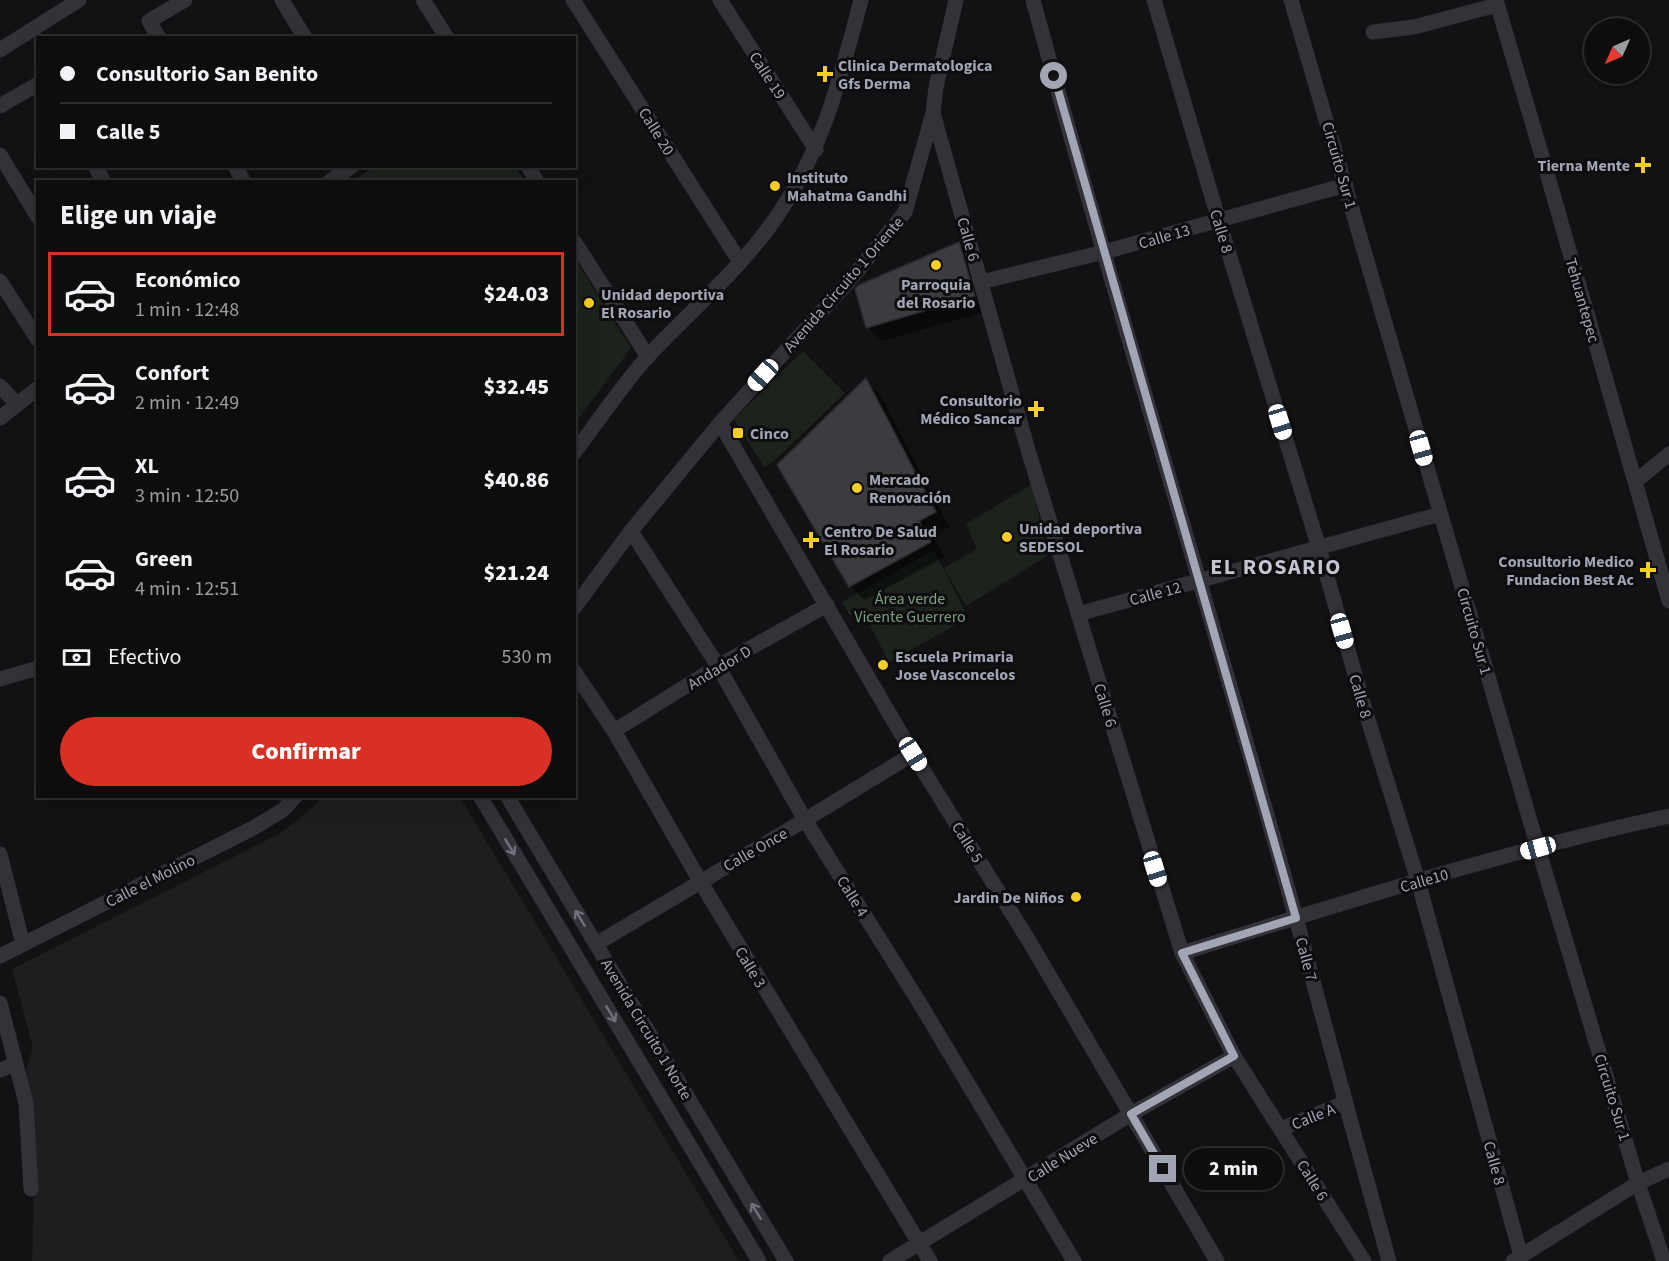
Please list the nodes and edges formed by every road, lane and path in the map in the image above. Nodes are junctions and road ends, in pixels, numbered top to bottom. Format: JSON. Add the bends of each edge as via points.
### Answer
{"nodes":[{"id":1,"x":79,"y":0,"type":"edge"},
{"id":2,"x":185,"y":0,"type":"edge"},
{"id":3,"x":282,"y":0,"type":"edge"},
{"id":4,"x":423,"y":0,"type":"edge"},
{"id":5,"x":573,"y":0,"type":"edge"},
{"id":6,"x":720,"y":0,"type":"edge"},
{"id":7,"x":861,"y":0,"type":"edge"},
{"id":8,"x":956,"y":0,"type":"edge"},
{"id":9,"x":1033,"y":0,"type":"edge"},
{"id":10,"x":1154,"y":0,"type":"edge"},
{"id":11,"x":1291,"y":0,"type":"edge"},
{"id":12,"x":1497,"y":3,"type":"edge"},
{"id":13,"x":1373,"y":32,"type":"dead end"},
{"id":14,"x":158,"y":36,"type":"edge"},
{"id":15,"x":304,"y":36,"type":"edge"},
{"id":16,"x":446,"y":36,"type":"edge"},
{"id":17,"x":0,"y":50,"type":"edge"},
{"id":18,"x":36,"y":85,"type":"edge"},
{"id":19,"x":0,"y":106,"type":"edge"},
{"id":20,"x":933,"y":113,"type":"junction"},
{"id":21,"x":816,"y":150,"type":"junction"},
{"id":22,"x":0,"y":155,"type":"edge"},
{"id":23,"x":349,"y":168,"type":"edge"},
{"id":24,"x":332,"y":180,"type":"edge"},
{"id":25,"x":1346,"y":185,"type":"junction"},
{"id":26,"x":36,"y":213,"type":"edge"},
{"id":27,"x":1219,"y":220,"type":"junction"},
{"id":28,"x":576,"y":244,"type":"edge"},
{"id":29,"x":1104,"y":252,"type":"junction"},
{"id":30,"x":740,"y":262,"type":"junction"},
{"id":31,"x":0,"y":281,"type":"edge"},
{"id":32,"x":981,"y":282,"type":"junction"},
{"id":33,"x":36,"y":337,"type":"edge"},
{"id":34,"x":648,"y":357,"type":"junction"},
{"id":35,"x":0,"y":386,"type":"edge"},
{"id":36,"x":36,"y":389,"type":"edge"},
{"id":37,"x":16,"y":403,"type":"junction"},
{"id":38,"x":0,"y":418,"type":"edge"},
{"id":39,"x":720,"y":423,"type":"junction"},
{"id":40,"x":576,"y":450,"type":"edge"},
{"id":41,"x":1669,"y":454,"type":"edge"},
{"id":42,"x":1636,"y":481,"type":"junction"},
{"id":43,"x":1440,"y":514,"type":"junction"},
{"id":44,"x":631,"y":531,"type":"junction"},
{"id":45,"x":1319,"y":548,"type":"junction"},
{"id":46,"x":1199,"y":581,"type":"junction"},
{"id":47,"x":1669,"y":601,"type":"edge"},
{"id":48,"x":576,"y":605,"type":"edge"},
{"id":49,"x":827,"y":605,"type":"junction"},
{"id":50,"x":1078,"y":614,"type":"junction"},
{"id":51,"x":718,"y":666,"type":"junction"},
{"id":52,"x":36,"y":669,"type":"edge"},
{"id":53,"x":576,"y":674,"type":"edge"},
{"id":54,"x":0,"y":679,"type":"edge"},
{"id":55,"x":614,"y":732,"type":"junction"},
{"id":56,"x":913,"y":754,"type":"junction"},
{"id":57,"x":294,"y":798,"type":"edge"},
{"id":58,"x":481,"y":798,"type":"edge"},
{"id":59,"x":508,"y":798,"type":"edge"},
{"id":60,"x":1669,"y":816,"type":"edge"},
{"id":61,"x":805,"y":820,"type":"junction"},
{"id":62,"x":1538,"y":848,"type":"junction"},
{"id":63,"x":0,"y":854,"type":"edge"},
{"id":64,"x":700,"y":881,"type":"junction"},
{"id":65,"x":1418,"y":881,"type":"junction"},
{"id":66,"x":1296,"y":918,"type":"junction"},
{"id":67,"x":23,"y":944,"type":"junction"},
{"id":68,"x":596,"y":944,"type":"junction"},
{"id":69,"x":1182,"y":953,"type":"junction"},
{"id":70,"x":0,"y":956,"type":"edge"},
{"id":71,"x":0,"y":1003,"type":"edge"},
{"id":72,"x":1234,"y":1056,"type":"junction"},
{"id":73,"x":5,"y":1068,"type":"edge"},
{"id":74,"x":1344,"y":1103,"type":"junction"},
{"id":75,"x":1131,"y":1114,"type":"junction"},
{"id":76,"x":1281,"y":1128,"type":"junction"},
{"id":77,"x":1669,"y":1169,"type":"edge"},
{"id":78,"x":1026,"y":1179,"type":"junction"},
{"id":79,"x":1638,"y":1183,"type":"junction"},
{"id":80,"x":31,"y":1189,"type":"dead end"},
{"id":81,"x":920,"y":1244,"type":"junction"},
{"id":82,"x":1517,"y":1258,"type":"edge"},
{"id":83,"x":759,"y":1261,"type":"edge"},
{"id":84,"x":786,"y":1261,"type":"edge"},
{"id":85,"x":890,"y":1261,"type":"edge"},
{"id":86,"x":930,"y":1261,"type":"edge"},
{"id":87,"x":1074,"y":1261,"type":"edge"},
{"id":88,"x":1217,"y":1261,"type":"edge"},
{"id":89,"x":1364,"y":1261,"type":"edge"},
{"id":90,"x":1389,"y":1261,"type":"edge"},
{"id":91,"x":1664,"y":1261,"type":"edge"}],
"edges":[{"from":1,"to":17,"type":"street"},
{"from":2,"to":14,"type":"street","via":[[149,21]]},
{"from":3,"to":15,"type":"street"},
{"from":4,"to":16,"type":"street"},
{"from":5,"to":30,"type":"street","name":"Calle 20"},
{"from":6,"to":21,"type":"street","name":"Calle 19"},
{"from":7,"to":21,"type":"street"},
{"from":8,"to":20,"type":"street","name":"Avenida Circuito 1 Oriente"},
{"from":9,"to":29,"type":"street","name":"Calle 7"},
{"from":10,"to":27,"type":"street","name":"Calle 8"},
{"from":11,"to":25,"type":"street","name":"Circuito Sur 1"},
{"from":12,"to":13,"type":"street","via":[[1414,27]]},
{"from":12,"to":42,"type":"street","name":"Tehuantepec"},
{"from":18,"to":19,"type":"street"},
{"from":20,"to":32,"type":"street","name":"Calle 6"},
{"from":20,"to":39,"type":"street","name":"Avenida Circuito 1 Oriente","via":[[904,212],[851,279]]},
{"from":21,"to":30,"type":"street","via":[[783,208]]},
{"from":22,"to":26,"type":"street"},
{"from":23,"to":24,"type":"street"},
{"from":25,"to":27,"type":"street","name":"Calle 13"},
{"from":25,"to":43,"type":"street","name":"Circuito Sur 1"},
{"from":27,"to":29,"type":"street","name":"Calle 13"},
{"from":27,"to":45,"type":"street","name":"Calle 8"},
{"from":28,"to":34,"type":"street"},
{"from":29,"to":32,"type":"street","name":"Calle 13"},
{"from":29,"to":46,"type":"street","name":"Calle 7"},
{"from":30,"to":34,"type":"street"},
{"from":31,"to":33,"type":"street"},
{"from":32,"to":50,"type":"street","name":"Calle 6"},
{"from":34,"to":40,"type":"street"},
{"from":35,"to":37,"type":"street"},
{"from":36,"to":37,"type":"street"},
{"from":37,"to":38,"type":"street"},
{"from":39,"to":44,"type":"street","name":"Avenida Circuito 1 Oriente"},
{"from":39,"to":49,"type":"street","name":"Calle 5"},
{"from":41,"to":42,"type":"street"},
{"from":42,"to":47,"type":"street","name":"Tehuantepec"},
{"from":43,"to":45,"type":"street","name":"Calle 12"},
{"from":43,"to":62,"type":"street","name":"Circuito Sur 1"},
{"from":44,"to":48,"type":"street","name":"Avenida Circuito 1 Oriente"},
{"from":44,"to":51,"type":"street","name":"Calle 4"},
{"from":45,"to":46,"type":"street","name":"Calle 12"},
{"from":45,"to":65,"type":"street","name":"Calle 8"},
{"from":46,"to":50,"type":"street","name":"Calle 12"},
{"from":46,"to":66,"type":"street","name":"Calle 7"},
{"from":49,"to":51,"type":"street","name":"Andador D"},
{"from":49,"to":56,"type":"street","name":"Calle 5"},
{"from":50,"to":69,"type":"street","name":"Calle 6"},
{"from":51,"to":55,"type":"street","name":"Andador D"},
{"from":51,"to":61,"type":"street","name":"Calle 4"},
{"from":52,"to":54,"type":"street"},
{"from":53,"to":55,"type":"street","name":"Calle 3"},
{"from":55,"to":64,"type":"street","name":"Calle 3"},
{"from":56,"to":61,"type":"street","name":"Calle Once"},
{"from":56,"to":75,"type":"street","name":"Calle 5"},
{"from":57,"to":67,"type":"street","name":"Calle el Molino","via":[[283,810],[253,828]]},
{"from":58,"to":83,"type":"street","name":"Avenida Circuito 1 Norte","one_way":true},
{"from":68,"to":59,"type":"street","name":"Avenida Circuito 1 Norte","one_way":true},
{"from":60,"to":62,"type":"street","name":"Calle10"},
{"from":61,"to":64,"type":"street","name":"Calle Once"},
{"from":61,"to":78,"type":"street","name":"Calle 4"},
{"from":62,"to":65,"type":"street","name":"Calle10"},
{"from":62,"to":79,"type":"street","name":"Circuito Sur 1"},
{"from":63,"to":67,"type":"street"},
{"from":64,"to":68,"type":"street","name":"Calle Once"},
{"from":64,"to":81,"type":"street","name":"Calle 3"},
{"from":65,"to":66,"type":"street","name":"Calle10"},
{"from":65,"to":82,"type":"street","name":"Calle 8"},
{"from":66,"to":69,"type":"street","name":"Calle10"},
{"from":66,"to":74,"type":"street","name":"Calle 7"},
{"from":67,"to":70,"type":"street","name":"Calle el Molino"},
{"from":84,"to":68,"type":"street","name":"Avenida Circuito 1 Norte","one_way":true},
{"from":69,"to":72,"type":"street","name":"Calle 6"},
{"from":71,"to":73,"type":"street"},
{"from":72,"to":75,"type":"street","name":"Calle Nueve"},
{"from":72,"to":76,"type":"street","name":"Calle 6"},
{"from":73,"to":80,"type":"street","via":[[26,1103]]},
{"from":74,"to":76,"type":"street","name":"Calle A"},
{"from":74,"to":90,"type":"street","name":"Calle 7"},
{"from":75,"to":78,"type":"street","name":"Calle Nueve"},
{"from":75,"to":88,"type":"street","name":"Calle 5"},
{"from":76,"to":89,"type":"street","name":"Calle 6"},
{"from":77,"to":79,"type":"street"},
{"from":78,"to":81,"type":"street","name":"Calle Nueve"},
{"from":78,"to":87,"type":"street","name":"Calle 4"},
{"from":79,"to":82,"type":"street"},
{"from":79,"to":91,"type":"street","name":"Circuito Sur 1"},
{"from":81,"to":85,"type":"street","name":"Calle Nueve"},
{"from":81,"to":86,"type":"street","name":"Calle 3"}]}
